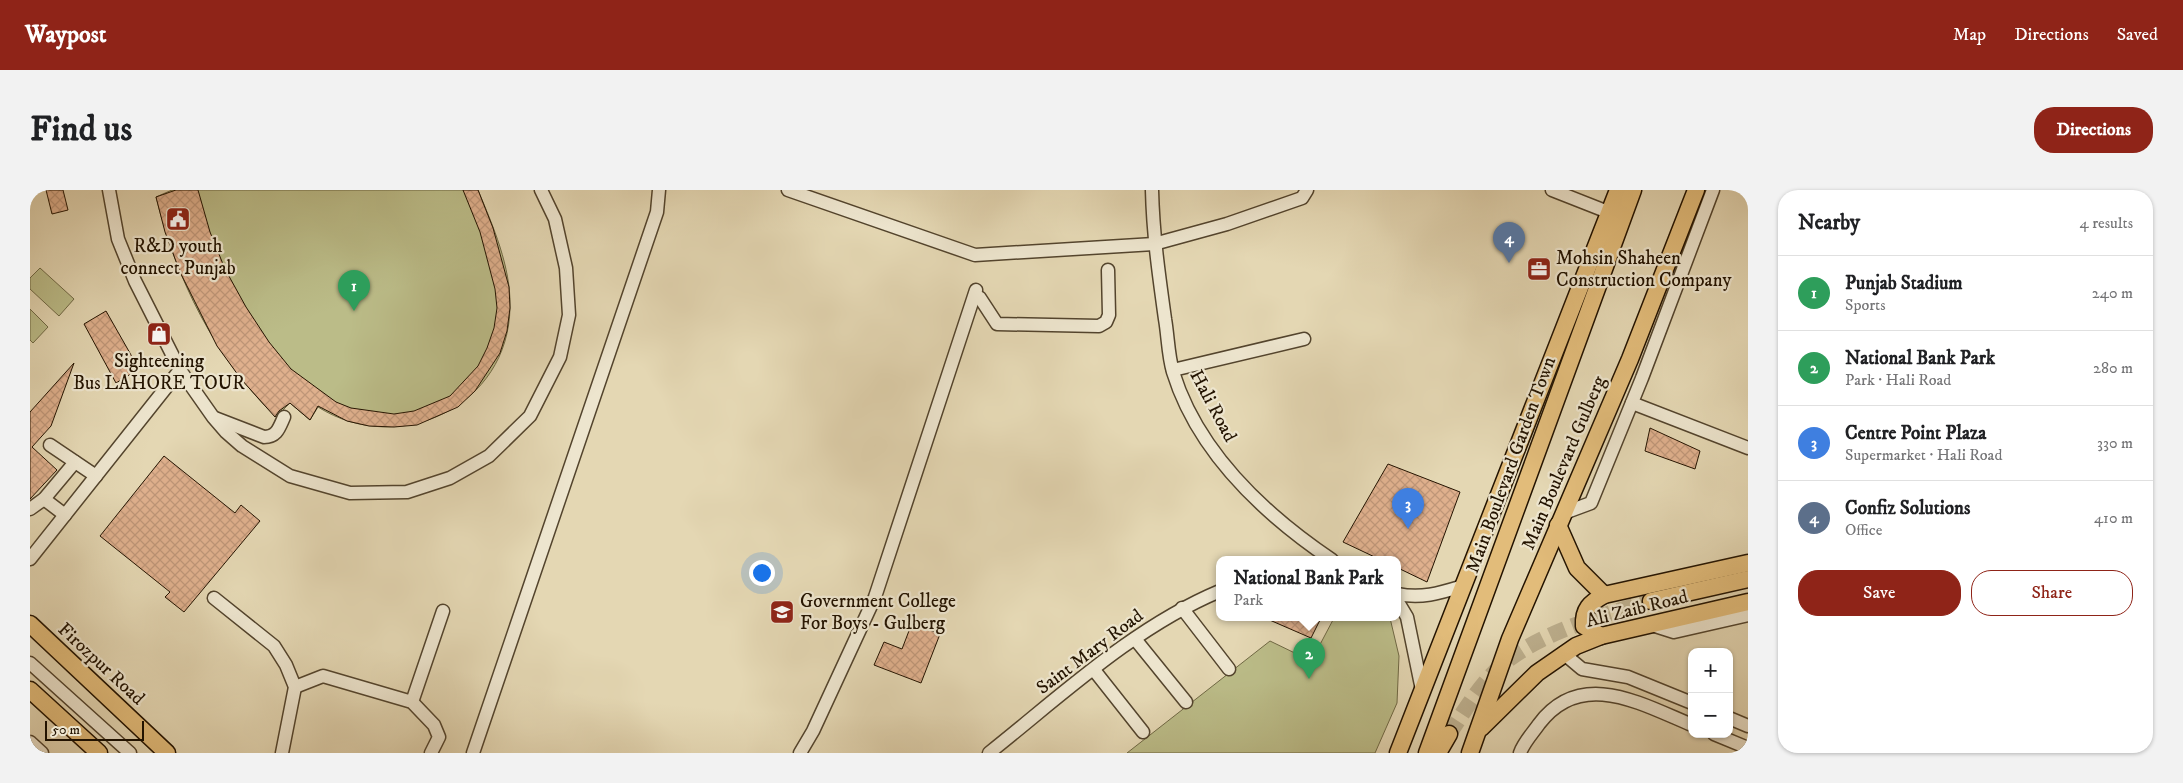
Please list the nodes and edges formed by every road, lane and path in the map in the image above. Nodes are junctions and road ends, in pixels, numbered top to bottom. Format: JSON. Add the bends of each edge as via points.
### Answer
{"nodes":[{"id":1,"x":109,"y":190,"type":"edge"},
{"id":2,"x":541,"y":190,"type":"edge"},
{"id":3,"x":659,"y":190,"type":"edge"},
{"id":4,"x":788,"y":190,"type":"edge"},
{"id":5,"x":1152,"y":190,"type":"edge"},
{"id":6,"x":1307,"y":190,"type":"edge"},
{"id":7,"x":1552,"y":190,"type":"edge"},
{"id":8,"x":1618,"y":190,"type":"edge"},
{"id":9,"x":1633,"y":190,"type":"edge"},
{"id":10,"x":1696,"y":190,"type":"edge"},
{"id":11,"x":1713,"y":190,"type":"edge"},
{"id":12,"x":1608,"y":212,"type":"junction"},
{"id":13,"x":1154,"y":244,"type":"junction"},
{"id":14,"x":1108,"y":270,"type":"dead end"},
{"id":15,"x":1304,"y":339,"type":"dead end"},
{"id":16,"x":180,"y":370,"type":"junction"},
{"id":17,"x":1173,"y":370,"type":"junction"},
{"id":18,"x":1632,"y":403,"type":"junction"},
{"id":19,"x":213,"y":417,"type":"junction"},
{"id":20,"x":284,"y":418,"type":"dead end"},
{"id":21,"x":50,"y":445,"type":"dead end"},
{"id":22,"x":1748,"y":448,"type":"edge"},
{"id":23,"x":74,"y":462,"type":"junction"},
{"id":24,"x":96,"y":476,"type":"junction"},
{"id":25,"x":44,"y":499,"type":"junction"},
{"id":26,"x":30,"y":509,"type":"edge"},
{"id":27,"x":65,"y":515,"type":"junction"},
{"id":28,"x":1561,"y":519,"type":"junction"},
{"id":29,"x":1325,"y":556,"type":"edge"},
{"id":30,"x":30,"y":559,"type":"edge"},
{"id":31,"x":1748,"y":563,"type":"edge"},
{"id":32,"x":1748,"y":579,"type":"edge"},
{"id":33,"x":1463,"y":586,"type":"junction"},
{"id":34,"x":1216,"y":593,"type":"edge"},
{"id":35,"x":1604,"y":594,"type":"junction"},
{"id":36,"x":1401,"y":595,"type":"edge"},
{"id":37,"x":214,"y":598,"type":"dead end"},
{"id":38,"x":1651,"y":601,"type":"tunnel mouth"},
{"id":39,"x":1748,"y":602,"type":"edge"},
{"id":40,"x":1401,"y":607,"type":"edge"},
{"id":41,"x":1182,"y":608,"type":"junction"},
{"id":42,"x":443,"y":611,"type":"dead end"},
{"id":43,"x":1748,"y":615,"type":"edge"},
{"id":44,"x":30,"y":624,"type":"edge"},
{"id":45,"x":1652,"y":625,"type":"junction"},
{"id":46,"x":1601,"y":636,"type":"junction"},
{"id":47,"x":1135,"y":639,"type":"junction"},
{"id":48,"x":1563,"y":653,"type":"junction"},
{"id":49,"x":30,"y":663,"type":"edge"},
{"id":50,"x":1229,"y":669,"type":"dead end"},
{"id":51,"x":1094,"y":670,"type":"junction"},
{"id":52,"x":295,"y":687,"type":"junction"},
{"id":53,"x":30,"y":690,"type":"edge"},
{"id":54,"x":1423,"y":693,"type":"junction"},
{"id":55,"x":1688,"y":701,"type":"edge"},
{"id":56,"x":412,"y":702,"type":"junction"},
{"id":57,"x":1186,"y":702,"type":"dead end"},
{"id":58,"x":1733,"y":720,"type":"edge"},
{"id":59,"x":1688,"y":723,"type":"edge"},
{"id":60,"x":1748,"y":726,"type":"edge"},
{"id":61,"x":1478,"y":731,"type":"junction"},
{"id":62,"x":1143,"y":732,"type":"dead end"},
{"id":63,"x":1449,"y":734,"type":"tunnel mouth"},
{"id":64,"x":1724,"y":738,"type":"edge"},
{"id":65,"x":30,"y":742,"type":"edge"},
{"id":66,"x":1748,"y":748,"type":"edge"},
{"id":67,"x":42,"y":753,"type":"edge"},
{"id":68,"x":99,"y":753,"type":"edge"},
{"id":69,"x":130,"y":753,"type":"edge"},
{"id":70,"x":167,"y":753,"type":"edge"},
{"id":71,"x":282,"y":753,"type":"edge"},
{"id":72,"x":431,"y":753,"type":"edge"},
{"id":73,"x":472,"y":753,"type":"edge"},
{"id":74,"x":800,"y":753,"type":"edge"},
{"id":75,"x":989,"y":753,"type":"edge"},
{"id":76,"x":1398,"y":753,"type":"edge"},
{"id":77,"x":1427,"y":753,"type":"edge"},
{"id":78,"x":1438,"y":753,"type":"edge"},
{"id":79,"x":1470,"y":753,"type":"edge"},
{"id":80,"x":1520,"y":753,"type":"edge"}],
"edges":[{"from":1,"to":16,"type":"street","via":[[118,239]]},
{"from":2,"to":19,"type":"street","via":[[555,219],[566,268],[569,315],[560,357],[530,416],[489,456],[450,478],[407,492],[350,493],[290,476],[242,446]]},
{"from":3,"to":73,"type":"street","via":[[657,212]]},
{"from":4,"to":13,"type":"street","via":[[975,255]]},
{"from":5,"to":13,"type":"street","name":"Hali Road"},
{"from":6,"to":13,"type":"street","via":[[1302,198],[1227,224]]},
{"from":7,"to":12,"type":"street"},
{"from":8,"to":12,"type":"main road"},
{"from":9,"to":77,"type":"main road","name":"Main Boulevard Garden Town"},
{"from":10,"to":28,"type":"main road","name":"Main Boulevard Gulberg","via":[[1630,359]]},
{"from":11,"to":18,"type":"street"},
{"from":12,"to":33,"type":"main road"},
{"from":13,"to":17,"type":"street","name":"Hali Road"},
{"from":14,"to":74,"type":"street","via":[[1109,315],[1099,326],[997,324],[976,292],[875,596]]},
{"from":15,"to":17,"type":"street"},
{"from":16,"to":19,"type":"street"},
{"from":16,"to":24,"type":"street"},
{"from":17,"to":29,"type":"street","name":"Hali Road","via":[[1202,434],[1235,479]]},
{"from":18,"to":22,"type":"street"},
{"from":18,"to":28,"type":"street","via":[[1591,503]]},
{"from":19,"to":20,"type":"street","via":[[264,437],[276,433]]},
{"from":21,"to":23,"type":"street"},
{"from":23,"to":24,"type":"street"},
{"from":23,"to":25,"type":"street"},
{"from":24,"to":27,"type":"street"},
{"from":25,"to":26,"type":"street"},
{"from":25,"to":27,"type":"street"},
{"from":27,"to":30,"type":"street"},
{"from":28,"to":35,"type":"main road","name":"Ali Zaib Road","via":[[1577,568]]},
{"from":28,"to":61,"type":"main road","name":"Main Boulevard Gulberg","via":[[1510,639]]},
{"from":31,"to":35,"type":"main road","name":"Ali Zaib Road"},
{"from":32,"to":38,"type":"main road"},
{"from":33,"to":36,"type":"street","via":[[1437,595]]},
{"from":33,"to":54,"type":"main road"},
{"from":34,"to":41,"type":"street","name":"Saint Mary Road"},
{"from":35,"to":46,"type":"main road","via":[[1587,607],[1583,616],[1584,626]]},
{"from":37,"to":52,"type":"street","via":[[274,646]]},
{"from":39,"to":45,"type":"main road","name":"Ali Zaib Road"},
{"from":40,"to":54,"type":"street","via":[[1407,617]]},
{"from":41,"to":47,"type":"street","name":"Saint Mary Road"},
{"from":41,"to":50,"type":"street"},
{"from":42,"to":56,"type":"street"},
{"from":43,"to":45,"type":"street","via":[[1674,632]]},
{"from":44,"to":70,"type":"main road","name":"Firozpur Road"},
{"from":45,"to":46,"type":"main road","name":"Ali Zaib Road"},
{"from":46,"to":48,"type":"main road","name":"Ali Zaib Road"},
{"from":47,"to":51,"type":"street","name":"Saint Mary Road"},
{"from":47,"to":57,"type":"street"},
{"from":48,"to":55,"type":"street","via":[[1582,670],[1628,677]]},
{"from":48,"to":61,"type":"main road","name":"Ali Zaib Road","via":[[1537,673]]},
{"from":49,"to":69,"type":"street"},
{"from":51,"to":62,"type":"street"},
{"from":51,"to":75,"type":"street","name":"Saint Mary Road"},
{"from":52,"to":56,"type":"street","via":[[323,676]]},
{"from":52,"to":71,"type":"street"},
{"from":53,"to":68,"type":"main road"},
{"from":54,"to":76,"type":"main road"},
{"from":56,"to":72,"type":"street","via":[[434,725],[439,737]]},
{"from":58,"to":60,"type":"street"},
{"from":59,"to":80,"type":"street","via":[[1624,698],[1576,695],[1562,701],[1545,716]]},
{"from":61,"to":79,"type":"main road","name":"Main Boulevard Gulberg"},
{"from":63,"to":78,"type":"main road"},
{"from":64,"to":66,"type":"street"},
{"from":65,"to":67,"type":"street"}]}
